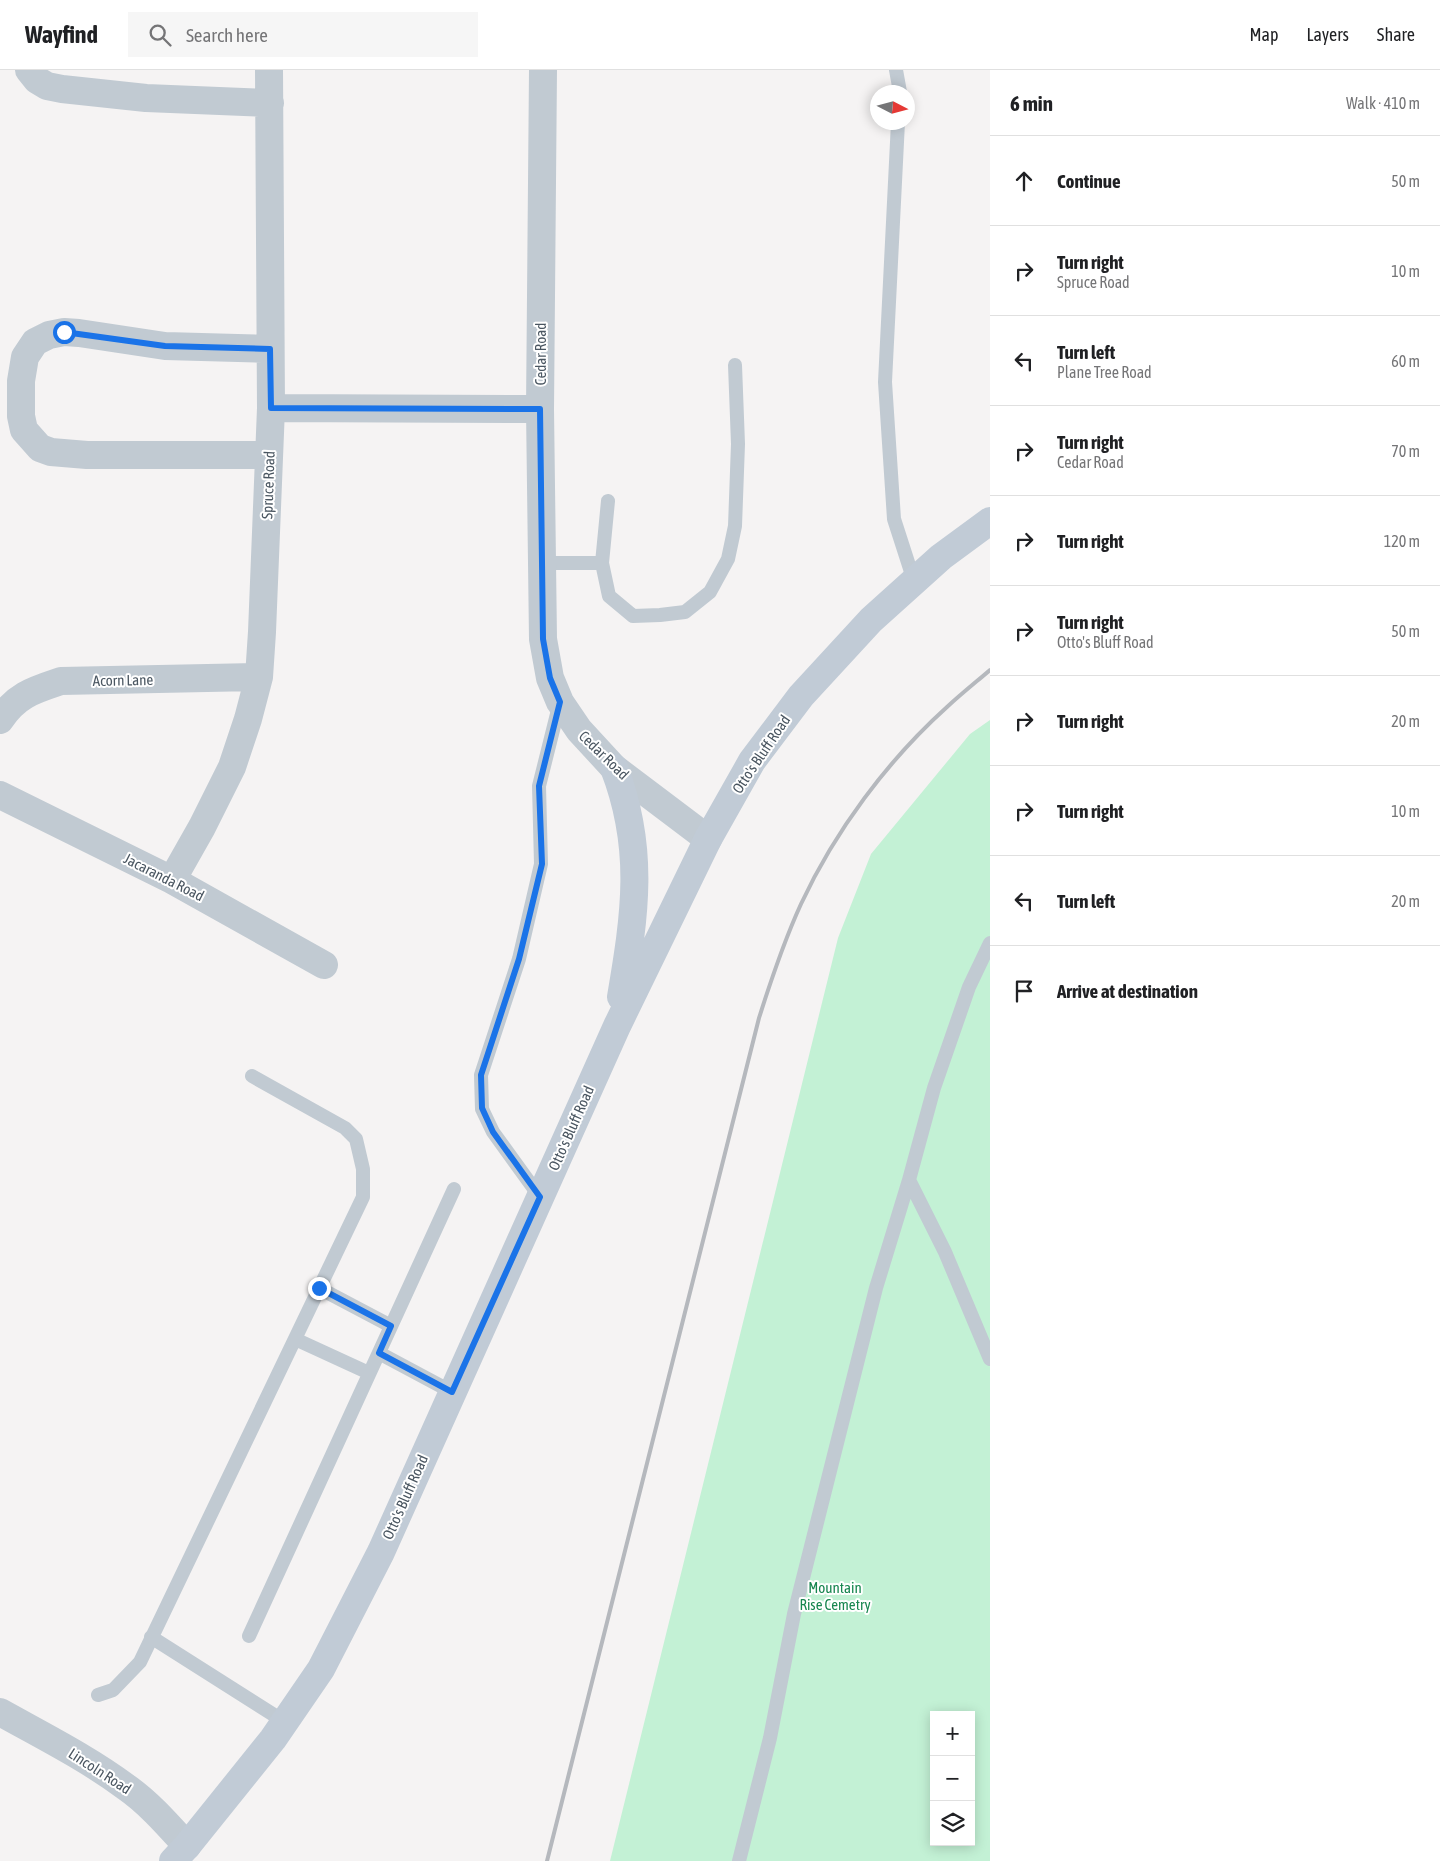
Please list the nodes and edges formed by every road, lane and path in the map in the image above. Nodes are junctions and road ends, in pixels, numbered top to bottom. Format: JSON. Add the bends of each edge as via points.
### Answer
{"nodes":[{"id":1,"x":29,"y":70,"type":"edge"},
{"id":2,"x":269,"y":70,"type":"edge"},
{"id":3,"x":543,"y":70,"type":"edge"},
{"id":4,"x":896,"y":70,"type":"edge"},
{"id":5,"x":899,"y":85,"type":"edge"},
{"id":6,"x":270,"y":103,"type":"junction"},
{"id":7,"x":898,"y":130,"type":"edge"},
{"id":8,"x":270,"y":349,"type":"junction"},
{"id":9,"x":735,"y":365,"type":"dead end"},
{"id":10,"x":271,"y":408,"type":"junction"},
{"id":11,"x":540,"y":409,"type":"junction"},
{"id":12,"x":268,"y":455,"type":"junction"},
{"id":13,"x":608,"y":501,"type":"dead end"},
{"id":14,"x":990,"y":521,"type":"edge"},
{"id":15,"x":542,"y":563,"type":"junction"},
{"id":16,"x":602,"y":563,"type":"junction"},
{"id":17,"x":914,"y":581,"type":"junction"},
{"id":18,"x":259,"y":677,"type":"junction"},
{"id":19,"x":560,"y":702,"type":"junction"},
{"id":20,"x":0,"y":720,"type":"edge"},
{"id":21,"x":614,"y":768,"type":"junction"},
{"id":22,"x":0,"y":795,"type":"edge"},
{"id":23,"x":708,"y":839,"type":"junction"},
{"id":24,"x":172,"y":880,"type":"junction"},
{"id":25,"x":990,"y":943,"type":"edge"},
{"id":26,"x":324,"y":965,"type":"dead end"},
{"id":27,"x":617,"y":1026,"type":"junction"},
{"id":28,"x":252,"y":1076,"type":"dead end"},
{"id":29,"x":909,"y":1180,"type":"junction"},
{"id":30,"x":454,"y":1189,"type":"dead end"},
{"id":31,"x":540,"y":1197,"type":"junction"},
{"id":32,"x":319,"y":1288,"type":"junction"},
{"id":33,"x":391,"y":1326,"type":"junction"},
{"id":34,"x":295,"y":1339,"type":"junction"},
{"id":35,"x":379,"y":1353,"type":"junction"},
{"id":36,"x":990,"y":1359,"type":"edge"},
{"id":37,"x":369,"y":1373,"type":"junction"},
{"id":38,"x":452,"y":1392,"type":"junction"},
{"id":39,"x":249,"y":1636,"type":"dead end"},
{"id":40,"x":152,"y":1637,"type":"junction"},
{"id":41,"x":98,"y":1695,"type":"dead end"},
{"id":42,"x":0,"y":1712,"type":"edge"},
{"id":43,"x":285,"y":1722,"type":"junction"},
{"id":44,"x":180,"y":1854,"type":"edge"},
{"id":45,"x":739,"y":1861,"type":"edge"}],
"edges":[{"from":1,"to":6,"type":"street","via":[[47,86],[62,89],[146,98]]},
{"from":2,"to":6,"type":"street","name":"Spruce Road"},
{"from":3,"to":11,"type":"street","name":"Cedar Road"},
{"from":4,"to":5,"type":"lane"},
{"from":6,"to":8,"type":"street","name":"Spruce Road"},
{"from":7,"to":17,"type":"lane","via":[[884,382],[894,519]]},
{"from":8,"to":10,"type":"street","name":"Spruce Road"},
{"from":8,"to":12,"type":"street","via":[[165,346],[64,332],[35,342],[25,357],[21,382],[24,430],[40,448],[51,452]]},
{"from":9,"to":16,"type":"lane","via":[[738,444],[735,526],[728,559],[710,592],[685,612],[633,616],[609,596]]},
{"from":10,"to":11,"type":"street"},
{"from":10,"to":12,"type":"street","name":"Spruce Road"},
{"from":11,"to":15,"type":"street","name":"Cedar Road"},
{"from":12,"to":18,"type":"street","name":"Spruce Road"},
{"from":13,"to":16,"type":"lane"},
{"from":14,"to":17,"type":"main road","name":"Otto's Bluff Road"},
{"from":15,"to":16,"type":"lane"},
{"from":15,"to":19,"type":"street","name":"Cedar Road","via":[[543,639],[550,678]]},
{"from":17,"to":23,"type":"main road","name":"Otto's Bluff Road","via":[[871,620],[801,696],[752,761]]},
{"from":18,"to":20,"type":"street","name":"Acorn Lane","via":[[61,681],[30,691],[7,709]]},
{"from":18,"to":24,"type":"street","name":"Spruce Road","via":[[232,767]]},
{"from":19,"to":21,"type":"street","name":"Cedar Road","via":[[578,730]]},
{"from":19,"to":31,"type":"lane","via":[[539,786],[542,864],[519,959],[481,1075],[482,1108],[493,1132]]},
{"from":21,"to":23,"type":"street","name":"Cedar Road"},
{"from":21,"to":27,"type":"main road","via":[[634,850],[635,897]]},
{"from":22,"to":24,"type":"street","name":"Jacaranda Road"},
{"from":23,"to":27,"type":"main road","name":"Otto's Bluff Road"},
{"from":24,"to":26,"type":"street","name":"Jacaranda Road"},
{"from":25,"to":29,"type":"lane","via":[[969,987],[934,1088]]},
{"from":27,"to":31,"type":"main road","name":"Otto's Bluff Road"},
{"from":28,"to":32,"type":"lane","via":[[345,1128],[356,1139],[363,1197]]},
{"from":29,"to":36,"type":"lane","via":[[945,1252]]},
{"from":29,"to":45,"type":"lane","via":[[876,1288],[831,1463],[794,1614],[770,1738]]},
{"from":30,"to":33,"type":"lane"},
{"from":31,"to":38,"type":"main road","name":"Otto's Bluff Road"},
{"from":32,"to":33,"type":"lane"},
{"from":32,"to":34,"type":"lane"},
{"from":33,"to":35,"type":"lane"},
{"from":34,"to":37,"type":"lane"},
{"from":34,"to":40,"type":"lane"},
{"from":35,"to":37,"type":"lane"},
{"from":35,"to":38,"type":"lane"},
{"from":37,"to":39,"type":"lane"},
{"from":38,"to":43,"type":"main road","name":"Otto's Bluff Road","via":[[376,1560],[320,1669]]},
{"from":40,"to":41,"type":"lane","via":[[140,1662],[113,1690]]},
{"from":40,"to":43,"type":"lane"},
{"from":42,"to":44,"type":"street","name":"Lincoln Road","via":[[128,1788],[157,1814]]},
{"from":43,"to":44,"type":"main road","name":"Otto's Bluff Road"}]}
